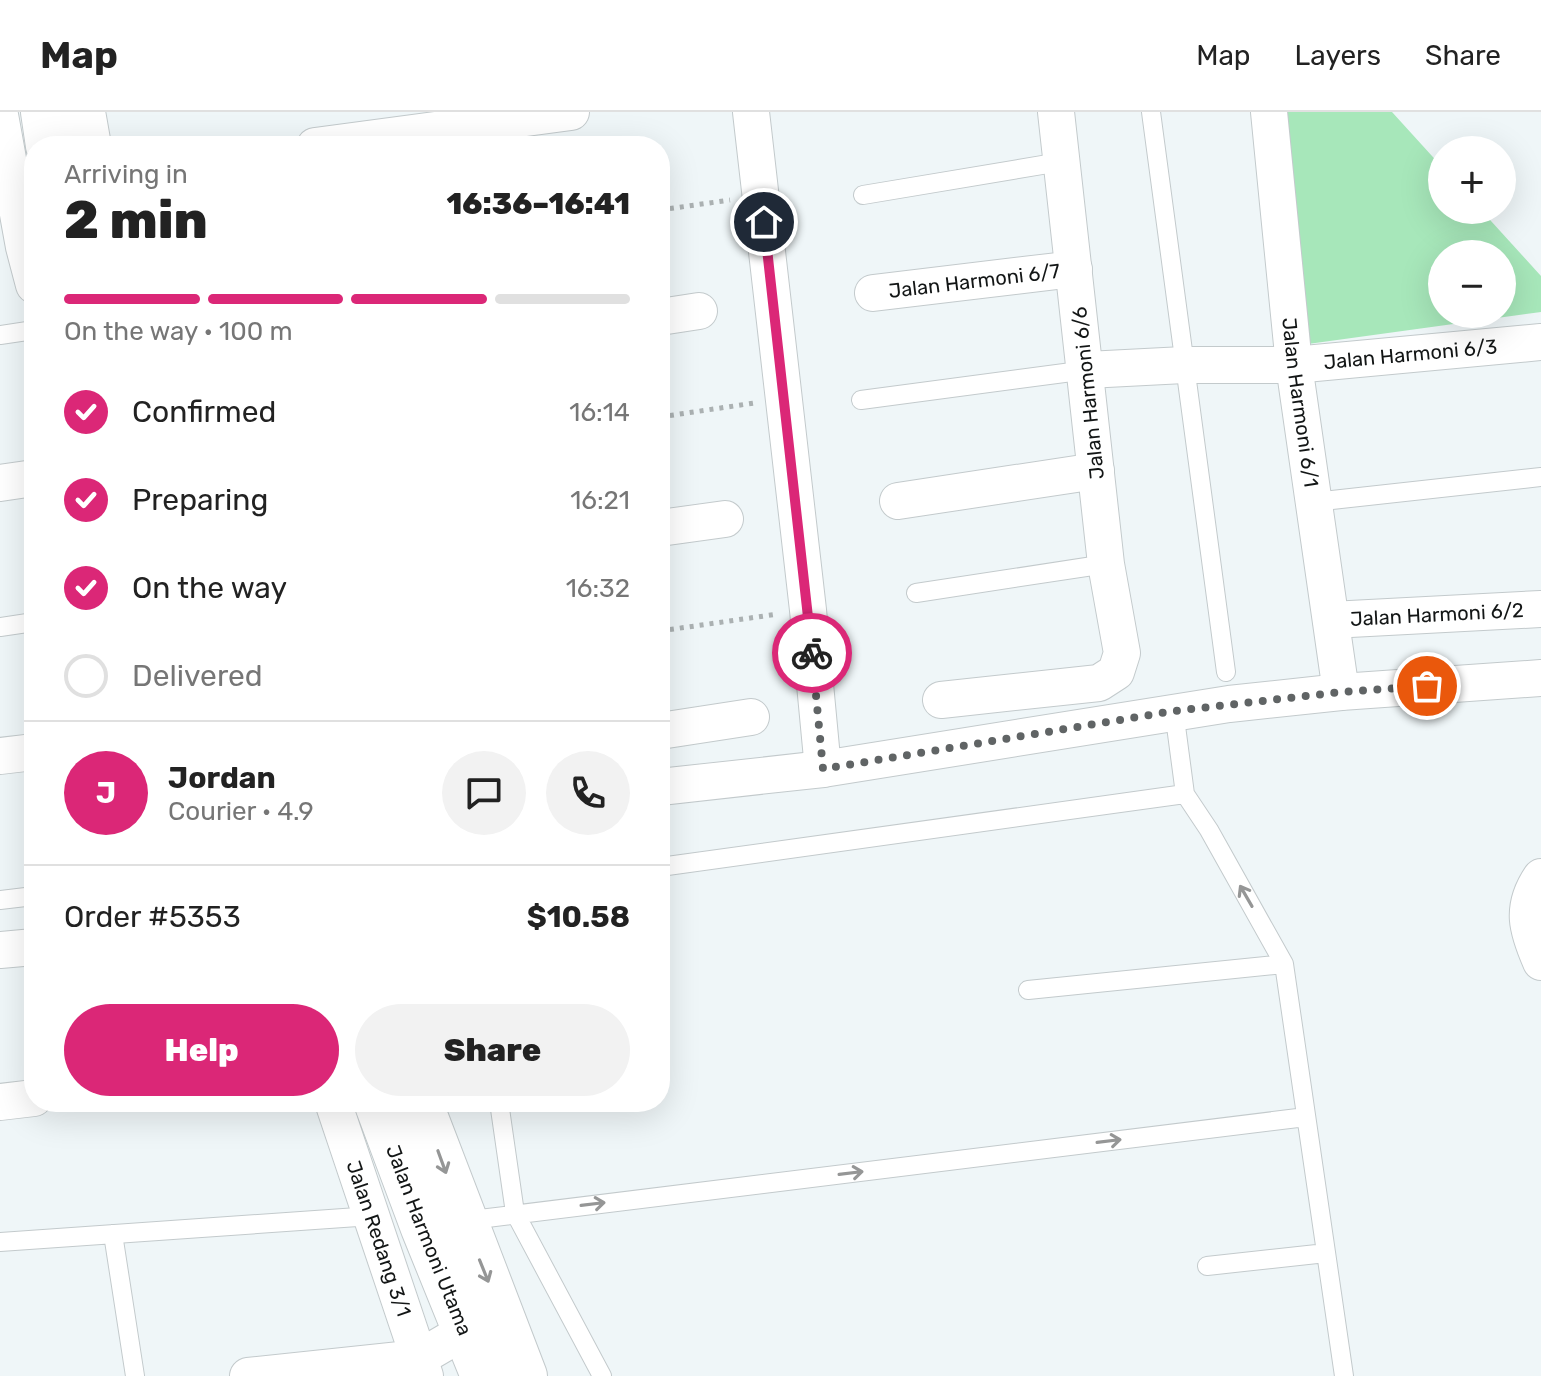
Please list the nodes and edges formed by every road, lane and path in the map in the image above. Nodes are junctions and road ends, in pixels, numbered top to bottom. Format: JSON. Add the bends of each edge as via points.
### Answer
{"nodes":[{"id":1,"x":43,"y":112,"type":"edge"},
{"id":2,"x":83,"y":112,"type":"edge"},
{"id":3,"x":571,"y":112,"type":"edge"},
{"id":4,"x":751,"y":112,"type":"edge"},
{"id":5,"x":1056,"y":112,"type":"edge"},
{"id":6,"x":1151,"y":112,"type":"edge"},
{"id":7,"x":1269,"y":112,"type":"edge"},
{"id":8,"x":0,"y":115,"type":"edge"},
{"id":9,"x":405,"y":131,"type":"edge"},
{"id":10,"x":47,"y":136,"type":"edge"},
{"id":11,"x":87,"y":136,"type":"edge"},
{"id":12,"x":375,"y":136,"type":"edge"},
{"id":13,"x":1060,"y":162,"type":"junction"},
{"id":14,"x":6,"y":186,"type":"edge"},
{"id":15,"x":863,"y":195,"type":"dead end"},
{"id":16,"x":732,"y":200,"type":"dead end"},
{"id":17,"x":670,"y":209,"type":"edge"},
{"id":18,"x":24,"y":250,"type":"edge"},
{"id":19,"x":1074,"y":269,"type":"junction"},
{"id":20,"x":873,"y":293,"type":"dead end"},
{"id":21,"x":699,"y":311,"type":"dead end"},
{"id":22,"x":670,"y":315,"type":"edge"},
{"id":23,"x":24,"y":331,"type":"edge"},
{"id":24,"x":0,"y":335,"type":"edge"},
{"id":25,"x":1541,"y":342,"type":"edge"},
{"id":26,"x":1184,"y":365,"type":"junction"},
{"id":27,"x":1294,"y":365,"type":"junction"},
{"id":28,"x":1087,"y":370,"type":"junction"},
{"id":29,"x":782,"y":398,"type":"junction"},
{"id":30,"x":861,"y":400,"type":"dead end"},
{"id":31,"x":670,"y":415,"type":"edge"},
{"id":32,"x":1096,"y":471,"type":"junction"},
{"id":33,"x":1541,"y":477,"type":"edge"},
{"id":34,"x":24,"y":479,"type":"edge"},
{"id":35,"x":0,"y":483,"type":"edge"},
{"id":36,"x":898,"y":501,"type":"dead end"},
{"id":37,"x":1314,"y":502,"type":"junction"},
{"id":38,"x":725,"y":519,"type":"dead end"},
{"id":39,"x":670,"y":527,"type":"edge"},
{"id":40,"x":1106,"y":564,"type":"junction"},
{"id":41,"x":916,"y":593,"type":"dead end"},
{"id":42,"x":1541,"y":609,"type":"edge"},
{"id":43,"x":808,"y":610,"type":"junction"},
{"id":44,"x":1331,"y":620,"type":"junction"},
{"id":45,"x":24,"y":623,"type":"edge"},
{"id":46,"x":0,"y":627,"type":"edge"},
{"id":47,"x":670,"y":630,"type":"edge"},
{"id":48,"x":1226,"y":672,"type":"dead end"},
{"id":49,"x":1541,"y":678,"type":"edge"},
{"id":50,"x":1341,"y":692,"type":"junction"},
{"id":51,"x":941,"y":700,"type":"dead end"},
{"id":52,"x":1174,"y":711,"type":"junction"},
{"id":53,"x":751,"y":717,"type":"dead end"},
{"id":54,"x":670,"y":729,"type":"edge"},
{"id":55,"x":24,"y":753,"type":"edge"},
{"id":56,"x":0,"y":756,"type":"edge"},
{"id":57,"x":823,"y":769,"type":"junction"},
{"id":58,"x":670,"y":786,"type":"edge"},
{"id":59,"x":1185,"y":794,"type":"junction"},
{"id":60,"x":670,"y":866,"type":"edge"},
{"id":61,"x":1541,"y":877,"type":"edge"},
{"id":62,"x":24,"y":897,"type":"edge"},
{"id":63,"x":0,"y":900,"type":"edge"},
{"id":64,"x":24,"y":948,"type":"edge"},
{"id":65,"x":0,"y":950,"type":"edge"},
{"id":66,"x":1541,"y":962,"type":"edge"},
{"id":67,"x":1284,"y":964,"type":"junction"},
{"id":68,"x":1028,"y":990,"type":"dead end"},
{"id":69,"x":24,"y":1099,"type":"edge"},
{"id":70,"x":0,"y":1102,"type":"edge"},
{"id":71,"x":336,"y":1112,"type":"edge"},
{"id":72,"x":382,"y":1112,"type":"edge"},
{"id":73,"x":422,"y":1112,"type":"edge"},
{"id":74,"x":500,"y":1112,"type":"edge"},
{"id":75,"x":1306,"y":1117,"type":"junction"},
{"id":76,"x":515,"y":1213,"type":"junction"},
{"id":77,"x":372,"y":1216,"type":"junction"},
{"id":78,"x":444,"y":1225,"type":"junction"},
{"id":79,"x":113,"y":1234,"type":"junction"},
{"id":80,"x":0,"y":1242,"type":"edge"},
{"id":81,"x":1326,"y":1253,"type":"junction"},
{"id":82,"x":1207,"y":1266,"type":"dead end"},
{"id":83,"x":471,"y":1355,"type":"edge"},
{"id":84,"x":135,"y":1376,"type":"edge"},
{"id":85,"x":248,"y":1376,"type":"edge"},
{"id":86,"x":602,"y":1376,"type":"edge"},
{"id":87,"x":1344,"y":1376,"type":"edge"}],
"edges":[{"from":1,"to":10,"type":"main road"},
{"from":2,"to":11,"type":"main road"},
{"from":3,"to":9,"type":"street"},
{"from":4,"to":29,"type":"street"},
{"from":5,"to":13,"type":"street","name":"Jalan Harmoni 6/6"},
{"from":6,"to":26,"type":"lane"},
{"from":7,"to":27,"type":"street","name":"Jalan Harmoni 6/1"},
{"from":8,"to":14,"type":"street"},
{"from":9,"to":12,"type":"street"},
{"from":13,"to":15,"type":"lane"},
{"from":13,"to":19,"type":"street","name":"Jalan Harmoni 6/6"},
{"from":14,"to":18,"type":"street"},
{"from":16,"to":17,"type":"path"},
{"from":19,"to":20,"type":"street","name":"Jalan Harmoni 6/7"},
{"from":19,"to":28,"type":"street","name":"Jalan Harmoni 6/6"},
{"from":21,"to":22,"type":"street"},
{"from":23,"to":24,"type":"lane"},
{"from":25,"to":27,"type":"street","name":"Jalan Harmoni 6/3"},
{"from":26,"to":27,"type":"street","name":"Jalan Harmoni 6/3"},
{"from":26,"to":28,"type":"street","name":"Jalan Harmoni 6/3"},
{"from":26,"to":48,"type":"lane"},
{"from":27,"to":37,"type":"street","name":"Jalan Harmoni 6/1"},
{"from":28,"to":30,"type":"lane"},
{"from":28,"to":32,"type":"street","name":"Jalan Harmoni 6/6"},
{"from":29,"to":31,"type":"path"},
{"from":29,"to":43,"type":"street"},
{"from":32,"to":36,"type":"street"},
{"from":32,"to":40,"type":"street","name":"Jalan Harmoni 6/6"},
{"from":33,"to":37,"type":"lane"},
{"from":34,"to":35,"type":"street"},
{"from":37,"to":44,"type":"street","name":"Jalan Harmoni 6/1"},
{"from":38,"to":39,"type":"street"},
{"from":40,"to":41,"type":"lane"},
{"from":40,"to":51,"type":"street","name":"Jalan Harmoni 6/6","via":[[1122,653],[1116,672],[1099,683]]},
{"from":42,"to":44,"type":"street","name":"Jalan Harmoni 6/2"},
{"from":43,"to":47,"type":"path"},
{"from":43,"to":57,"type":"street"},
{"from":44,"to":50,"type":"street","name":"Jalan Harmoni 6/1"},
{"from":45,"to":46,"type":"lane"},
{"from":49,"to":50,"type":"street"},
{"from":50,"to":52,"type":"street"},
{"from":52,"to":57,"type":"street"},
{"from":52,"to":59,"type":"lane"},
{"from":53,"to":54,"type":"street"},
{"from":55,"to":56,"type":"street"},
{"from":57,"to":58,"type":"street"},
{"from":59,"to":60,"type":"lane"},
{"from":67,"to":59,"type":"lane","one_way":true},
{"from":61,"to":66,"type":"street","via":[[1528,899],[1526,921]]},
{"from":62,"to":63,"type":"lane"},
{"from":64,"to":65,"type":"street"},
{"from":67,"to":68,"type":"lane"},
{"from":67,"to":75,"type":"lane"},
{"from":69,"to":70,"type":"street"},
{"from":71,"to":77,"type":"street","name":"Jalan Redang 3/1"},
{"from":72,"to":78,"type":"main road","name":"Jalan Harmoni Utama"},
{"from":73,"to":78,"type":"main road","name":"Jalan Harmoni Utama","one_way":true},
{"from":74,"to":76,"type":"lane"},
{"from":76,"to":75,"type":"lane","one_way":true},
{"from":75,"to":81,"type":"lane"},
{"from":76,"to":78,"type":"lane"},
{"from":76,"to":86,"type":"lane"},
{"from":77,"to":79,"type":"lane"},
{"from":77,"to":83,"type":"street","name":"Jalan Redang 3/1"},
{"from":78,"to":83,"type":"main road","name":"Jalan Harmoni Utama"},
{"from":79,"to":80,"type":"lane"},
{"from":79,"to":84,"type":"lane"},
{"from":81,"to":82,"type":"lane"},
{"from":81,"to":87,"type":"lane"},
{"from":83,"to":85,"type":"street"}]}
